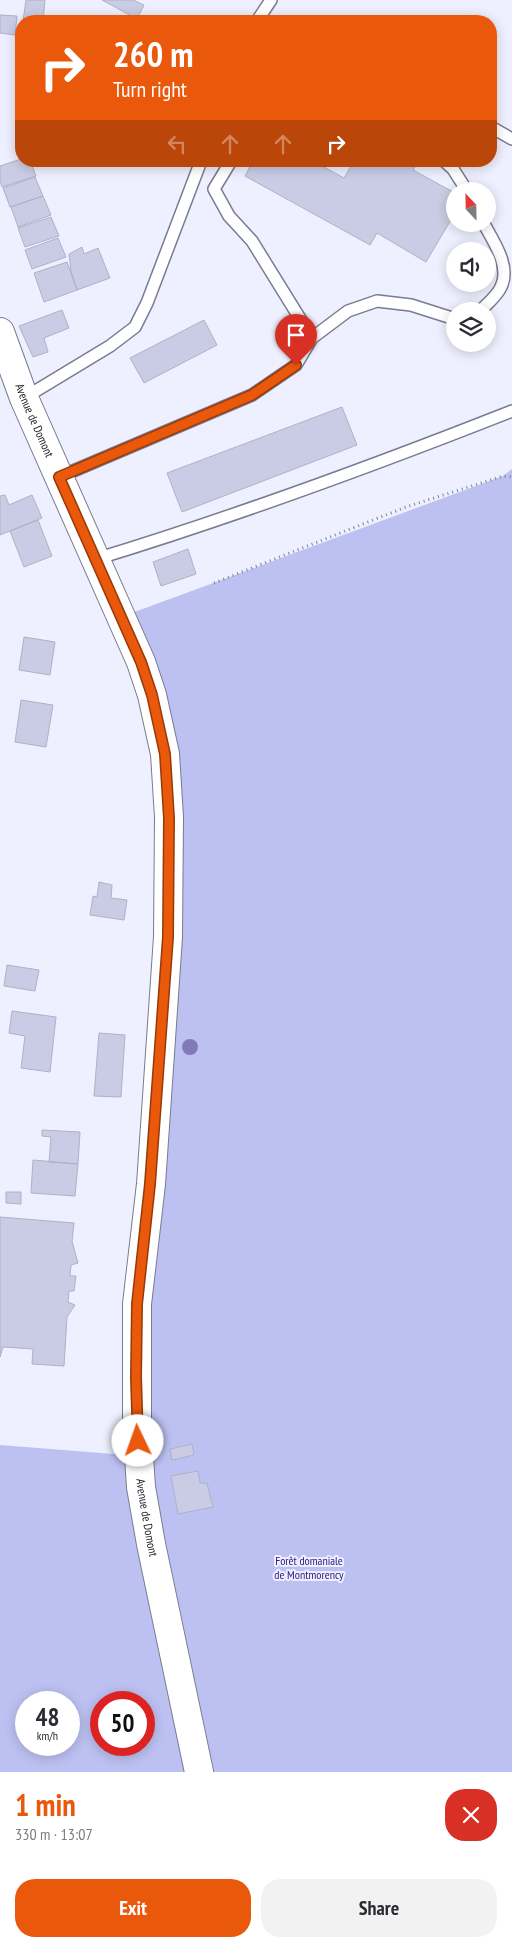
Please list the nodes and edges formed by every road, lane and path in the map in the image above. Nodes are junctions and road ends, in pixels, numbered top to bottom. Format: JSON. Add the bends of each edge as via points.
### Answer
{"nodes":[{"id":1,"x":271,"y":0,"type":"edge"},
{"id":2,"x":261,"y":15,"type":"edge"},
{"id":3,"x":497,"y":130,"type":"edge"},
{"id":4,"x":512,"y":139,"type":"edge"},
{"id":5,"x":199,"y":167,"type":"edge"},
{"id":6,"x":227,"y":167,"type":"edge"},
{"id":7,"x":451,"y":167,"type":"edge"},
{"id":8,"x":461,"y":182,"type":"edge"},
{"id":9,"x":488,"y":232,"type":"edge"},
{"id":10,"x":488,"y":302,"type":"edge"},
{"id":11,"x":446,"y":317,"type":"edge"},
{"id":12,"x":0,"y":332,"type":"edge"},
{"id":13,"x":312,"y":338,"type":"junction"},
{"id":14,"x":24,"y":398,"type":"junction"},
{"id":15,"x":512,"y":411,"type":"edge"},
{"id":16,"x":59,"y":477,"type":"junction"},
{"id":17,"x":512,"y":477,"type":"edge"},
{"id":18,"x":96,"y":559,"type":"junction"},
{"id":19,"x":214,"y":583,"type":"dead end"},
{"id":20,"x":199,"y":1772,"type":"edge"}],
"edges":[{"from":1,"to":2,"type":"lane"},
{"from":3,"to":4,"type":"lane"},
{"from":5,"to":14,"type":"lane","via":[[147,304],[135,327],[110,346]]},
{"from":6,"to":13,"type":"lane","via":[[214,189],[229,216],[252,241]]},
{"from":7,"to":8,"type":"lane"},
{"from":9,"to":10,"type":"lane","via":[[506,274],[500,289]]},
{"from":11,"to":13,"type":"lane","via":[[411,305],[378,301],[348,311]]},
{"from":12,"to":14,"type":"main road","name":"Avenue de Domont"},
{"from":13,"to":16,"type":"lane","via":[[296,365],[252,395]]},
{"from":14,"to":16,"type":"main road","name":"Avenue de Domont"},
{"from":15,"to":18,"type":"lane","via":[[192,530]]},
{"from":16,"to":18,"type":"main road","name":"Avenue de Domont"},
{"from":17,"to":19,"type":"path","via":[[503,476],[406,507]]},
{"from":18,"to":20,"type":"main road","name":"Avenue de Domont","via":[[141,662],[165,754],[169,818],[168,937],[150,1184],[137,1304],[137,1426],[141,1488],[151,1544]]}]}
